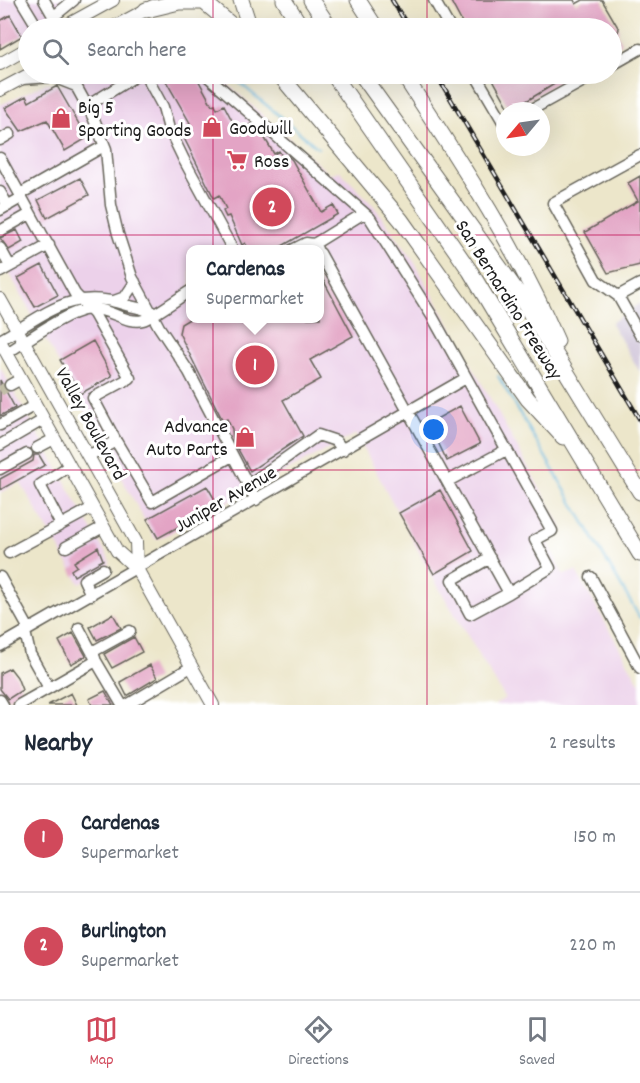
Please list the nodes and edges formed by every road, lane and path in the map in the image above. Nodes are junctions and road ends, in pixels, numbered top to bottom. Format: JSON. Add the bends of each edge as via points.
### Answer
{"nodes":[{"id":1,"x":21,"y":0,"type":"edge"},
{"id":2,"x":44,"y":0,"type":"edge"},
{"id":3,"x":74,"y":0,"type":"edge"},
{"id":4,"x":113,"y":0,"type":"edge"},
{"id":5,"x":164,"y":0,"type":"edge"},
{"id":6,"x":241,"y":0,"type":"edge"},
{"id":7,"x":284,"y":0,"type":"edge"},
{"id":8,"x":311,"y":0,"type":"edge"},
{"id":9,"x":358,"y":0,"type":"edge"},
{"id":10,"x":434,"y":0,"type":"edge"},
{"id":11,"x":146,"y":10,"type":"junction"},
{"id":12,"x":53,"y":16,"type":"joint"},
{"id":13,"x":32,"y":18,"type":"edge"},
{"id":14,"x":80,"y":18,"type":"edge"},
{"id":15,"x":131,"y":18,"type":"edge"},
{"id":16,"x":223,"y":18,"type":"edge"},
{"id":17,"x":247,"y":18,"type":"edge"},
{"id":18,"x":296,"y":18,"type":"edge"},
{"id":19,"x":323,"y":18,"type":"edge"},
{"id":20,"x":370,"y":18,"type":"edge"},
{"id":21,"x":444,"y":18,"type":"edge"},
{"id":22,"x":640,"y":49,"type":"edge"},
{"id":23,"x":18,"y":54,"type":"edge"},
{"id":24,"x":622,"y":59,"type":"edge"},
{"id":25,"x":0,"y":64,"type":"edge"},
{"id":26,"x":18,"y":80,"type":"edge"},
{"id":27,"x":71,"y":84,"type":"edge"},
{"id":28,"x":123,"y":84,"type":"edge"},
{"id":29,"x":150,"y":84,"type":"edge"},
{"id":30,"x":217,"y":84,"type":"edge"},
{"id":31,"x":287,"y":84,"type":"edge"},
{"id":32,"x":340,"y":84,"type":"edge"},
{"id":33,"x":369,"y":84,"type":"edge"},
{"id":34,"x":410,"y":84,"type":"edge"},
{"id":35,"x":481,"y":84,"type":"edge"},
{"id":36,"x":578,"y":84,"type":"edge"},
{"id":37,"x":76,"y":86,"type":"joint"},
{"id":38,"x":0,"y":90,"type":"edge"},
{"id":39,"x":546,"y":102,"type":"edge"},
{"id":40,"x":87,"y":106,"type":"junction"},
{"id":41,"x":496,"y":110,"type":"edge"},
{"id":42,"x":10,"y":134,"type":"dead end"},
{"id":43,"x":0,"y":140,"type":"edge"},
{"id":44,"x":104,"y":146,"type":"junction"},
{"id":45,"x":640,"y":155,"type":"edge"},
{"id":46,"x":0,"y":158,"type":"edge"},
{"id":47,"x":0,"y":192,"type":"edge"},
{"id":48,"x":21,"y":196,"type":"junction"},
{"id":49,"x":4,"y":208,"type":"edge"},
{"id":50,"x":364,"y":213,"type":"junction"},
{"id":51,"x":30,"y":214,"type":"junction"},
{"id":52,"x":0,"y":231,"type":"edge"},
{"id":53,"x":49,"y":245,"type":"junction"},
{"id":54,"x":231,"y":245,"type":"edge"},
{"id":55,"x":322,"y":245,"type":"edge"},
{"id":56,"x":0,"y":248,"type":"edge"},
{"id":57,"x":324,"y":261,"type":"edge"},
{"id":58,"x":5,"y":269,"type":"edge"},
{"id":59,"x":135,"y":282,"type":"junction"},
{"id":60,"x":640,"y":284,"type":"edge"},
{"id":61,"x":186,"y":293,"type":"edge"},
{"id":62,"x":618,"y":296,"type":"junction"},
{"id":63,"x":80,"y":298,"type":"junction"},
{"id":64,"x":0,"y":299,"type":"edge"},
{"id":65,"x":114,"y":301,"type":"junction"},
{"id":66,"x":89,"y":308,"type":"junction"},
{"id":67,"x":153,"y":313,"type":"junction"},
{"id":68,"x":17,"y":330,"type":"junction"},
{"id":69,"x":640,"y":335,"type":"edge"},
{"id":70,"x":0,"y":340,"type":"edge"},
{"id":71,"x":24,"y":342,"type":"junction"},
{"id":72,"x":7,"y":353,"type":"junction"},
{"id":73,"x":466,"y":378,"type":"junction"},
{"id":74,"x":575,"y":382,"type":"junction"},
{"id":75,"x":35,"y":405,"type":"junction"},
{"id":76,"x":410,"y":411,"type":"junction"},
{"id":77,"x":43,"y":420,"type":"junction"},
{"id":78,"x":0,"y":425,"type":"edge"},
{"id":79,"x":54,"y":439,"type":"junction"},
{"id":80,"x":116,"y":441,"type":"junction"},
{"id":81,"x":0,"y":445,"type":"edge"},
{"id":82,"x":37,"y":448,"type":"dead end"},
{"id":83,"x":343,"y":450,"type":"junction"},
{"id":84,"x":506,"y":450,"type":"junction"},
{"id":85,"x":27,"y":454,"type":"dead end"},
{"id":86,"x":88,"y":456,"type":"junction"},
{"id":87,"x":232,"y":456,"type":"junction"},
{"id":88,"x":586,"y":463,"type":"junction"},
{"id":89,"x":69,"y":466,"type":"junction"},
{"id":90,"x":0,"y":469,"type":"edge"},
{"id":91,"x":448,"y":481,"type":"junction"},
{"id":92,"x":248,"y":486,"type":"junction"},
{"id":93,"x":640,"y":492,"type":"edge"},
{"id":94,"x":256,"y":500,"type":"junction"},
{"id":95,"x":92,"y":508,"type":"junction"},
{"id":96,"x":61,"y":525,"type":"junction"},
{"id":97,"x":103,"y":527,"type":"junction"},
{"id":98,"x":66,"y":547,"type":"dead end"},
{"id":99,"x":9,"y":553,"type":"dead end"},
{"id":100,"x":640,"y":554,"type":"edge"},
{"id":101,"x":490,"y":558,"type":"junction"},
{"id":102,"x":103,"y":569,"type":"dead end"},
{"id":103,"x":137,"y":569,"type":"junction"},
{"id":104,"x":0,"y":577,"type":"edge"},
{"id":105,"x":591,"y":577,"type":"dead end"},
{"id":106,"x":509,"y":592,"type":"junction"},
{"id":107,"x":91,"y":595,"type":"junction"},
{"id":108,"x":79,"y":628,"type":"dead end"},
{"id":109,"x":27,"y":631,"type":"junction"},
{"id":110,"x":130,"y":631,"type":"dead end"},
{"id":111,"x":0,"y":646,"type":"edge"},
{"id":112,"x":94,"y":656,"type":"junction"},
{"id":113,"x":192,"y":667,"type":"junction"},
{"id":114,"x":640,"y":669,"type":"edge"},
{"id":115,"x":49,"y":688,"type":"junction"},
{"id":116,"x":19,"y":705,"type":"edge"},
{"id":117,"x":122,"y":705,"type":"edge"},
{"id":118,"x":127,"y":705,"type":"edge"},
{"id":119,"x":213,"y":705,"type":"edge"}],
"edges":[{"from":1,"to":13,"type":"street"},
{"from":2,"to":12,"type":"street"},
{"from":3,"to":12,"type":"street"},
{"from":4,"to":14,"type":"main road"},
{"from":5,"to":11,"type":"main road"},
{"from":6,"to":17,"type":"highway"},
{"from":7,"to":18,"type":"highway"},
{"from":8,"to":19,"type":"highway"},
{"from":9,"to":20,"type":"highway"},
{"from":10,"to":21,"type":"street"},
{"from":11,"to":15,"type":"main road"},
{"from":11,"to":16,"type":"highway","via":[[179,2],[204,2]]},
{"from":22,"to":24,"type":"street"},
{"from":23,"to":25,"type":"main road"},
{"from":26,"to":38,"type":"main road"},
{"from":27,"to":37,"type":"street"},
{"from":28,"to":40,"type":"street"},
{"from":29,"to":54,"type":"street","via":[[184,160]]},
{"from":30,"to":50,"type":"street"},
{"from":31,"to":88,"type":"highway","via":[[401,220],[528,399]]},
{"from":32,"to":88,"type":"highway","name":"San Bernardino Freeway","via":[[470,271]]},
{"from":33,"to":74,"type":"highway","name":"San Bernardino Freeway","via":[[502,271]]},
{"from":34,"to":74,"type":"highway","via":[[502,232]]},
{"from":35,"to":41,"type":"street"},
{"from":36,"to":39,"type":"street"},
{"from":37,"to":40,"type":"street"},
{"from":40,"to":44,"type":"street"},
{"from":42,"to":43,"type":"street"},
{"from":44,"to":48,"type":"street"},
{"from":44,"to":59,"type":"street","via":[[118,234]]},
{"from":45,"to":62,"type":"street","via":[[553,203],[596,280]]},
{"from":46,"to":48,"type":"street"},
{"from":47,"to":49,"type":"street"},
{"from":48,"to":49,"type":"street"},
{"from":48,"to":51,"type":"street"},
{"from":50,"to":55,"type":"street"},
{"from":50,"to":73,"type":"street","via":[[406,271]]},
{"from":51,"to":52,"type":"street"},
{"from":51,"to":53,"type":"street"},
{"from":53,"to":58,"type":"street"},
{"from":53,"to":63,"type":"street"},
{"from":56,"to":58,"type":"street"},
{"from":57,"to":76,"type":"street"},
{"from":59,"to":65,"type":"street","via":[[125,297]]},
{"from":59,"to":67,"type":"street"},
{"from":60,"to":62,"type":"street"},
{"from":61,"to":67,"type":"street"},
{"from":62,"to":69,"type":"street"},
{"from":63,"to":65,"type":"street"},
{"from":63,"to":66,"type":"street"},
{"from":63,"to":68,"type":"street"},
{"from":64,"to":68,"type":"main road","name":"Valley Boulevard"},
{"from":65,"to":67,"type":"street"},
{"from":66,"to":67,"type":"street","via":[[137,321]]},
{"from":66,"to":71,"type":"street"},
{"from":66,"to":80,"type":"street","via":[[130,378],[93,398]]},
{"from":67,"to":87,"type":"street"},
{"from":68,"to":70,"type":"street"},
{"from":68,"to":71,"type":"main road","name":"Valley Boulevard"},
{"from":70,"to":72,"type":"main road","name":"Valley Boulevard"},
{"from":71,"to":72,"type":"street"},
{"from":71,"to":86,"type":"main road","name":"Valley Boulevard"},
{"from":72,"to":75,"type":"main road","name":"Valley Boulevard","via":[[15,382]]},
{"from":73,"to":76,"type":"street","name":"Juniper Avenue"},
{"from":73,"to":84,"type":"street"},
{"from":74,"to":93,"type":"highway","name":"San Bernardino Freeway"},
{"from":75,"to":77,"type":"main road","name":"Valley Boulevard"},
{"from":75,"to":78,"type":"street"},
{"from":76,"to":83,"type":"street","name":"Juniper Avenue"},
{"from":76,"to":91,"type":"street"},
{"from":77,"to":79,"type":"main road","name":"Valley Boulevard"},
{"from":77,"to":81,"type":"street"},
{"from":79,"to":82,"type":"street"},
{"from":79,"to":89,"type":"main road","name":"Valley Boulevard"},
{"from":80,"to":86,"type":"street"},
{"from":80,"to":87,"type":"street","via":[[152,502]]},
{"from":83,"to":92,"type":"street","via":[[336,441],[318,435]]},
{"from":83,"to":94,"type":"street","name":"Juniper Avenue"},
{"from":84,"to":91,"type":"street"},
{"from":84,"to":106,"type":"street","via":[[552,531],[535,540],[550,568]]},
{"from":85,"to":90,"type":"street"},
{"from":86,"to":103,"type":"main road","name":"Valley Boulevard","via":[[136,542]]},
{"from":87,"to":92,"type":"street"},
{"from":88,"to":100,"type":"highway","name":"San Bernardino Freeway"},
{"from":89,"to":95,"type":"main road","name":"Valley Boulevard"},
{"from":89,"to":96,"type":"street","via":[[40,485]]},
{"from":91,"to":101,"type":"street"},
{"from":92,"to":94,"type":"street"},
{"from":94,"to":103,"type":"street","name":"Juniper Avenue"},
{"from":95,"to":96,"type":"street"},
{"from":95,"to":97,"type":"main road","name":"Valley Boulevard"},
{"from":96,"to":99,"type":"street"},
{"from":97,"to":98,"type":"street"},
{"from":97,"to":103,"type":"main road","name":"Valley Boulevard","via":[[117,551]]},
{"from":101,"to":106,"type":"street"},
{"from":101,"to":106,"type":"street","via":[[452,580],[470,614]]},
{"from":102,"to":107,"type":"street","via":[[84,580]]},
{"from":103,"to":107,"type":"street","name":"Juniper Avenue"},
{"from":103,"to":113,"type":"main road","name":"Valley Boulevard"},
{"from":104,"to":109,"type":"street"},
{"from":105,"to":114,"type":"street"},
{"from":107,"to":109,"type":"street","name":"Juniper Avenue"},
{"from":108,"to":112,"type":"street"},
{"from":109,"to":111,"type":"street","name":"Juniper Avenue"},
{"from":109,"to":115,"type":"street","via":[[30,654]]},
{"from":110,"to":112,"type":"street"},
{"from":112,"to":115,"type":"street"},
{"from":112,"to":117,"type":"street"},
{"from":113,"to":118,"type":"street"},
{"from":113,"to":119,"type":"main road","name":"Valley Boulevard"},
{"from":115,"to":116,"type":"street"}]}
